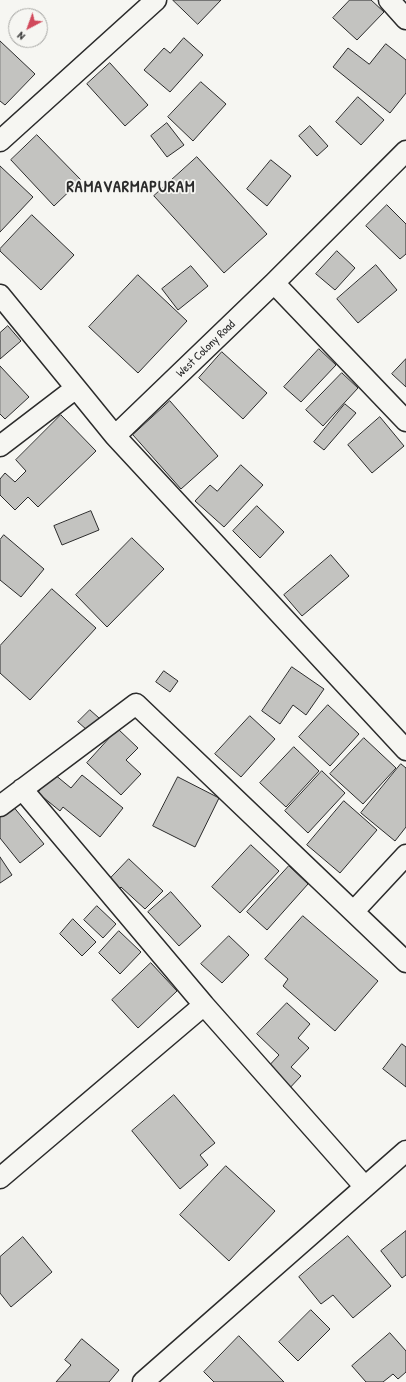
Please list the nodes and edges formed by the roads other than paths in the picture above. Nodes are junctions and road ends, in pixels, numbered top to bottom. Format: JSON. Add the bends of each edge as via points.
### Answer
{"nodes":[{"id":1,"x":156,"y":0,"type":"edge"},
{"id":2,"x":389,"y":0,"type":"edge"},
{"id":3,"x":406,"y":19,"type":"edge"},
{"id":4,"x":0,"y":141,"type":"edge"},
{"id":5,"x":406,"y":151,"type":"edge"},
{"id":6,"x":274,"y":283,"type":"junction"},
{"id":7,"x":0,"y":295,"type":"edge"},
{"id":8,"x":76,"y":388,"type":"junction"},
{"id":9,"x":406,"y":421,"type":"edge"},
{"id":10,"x":115,"y":436,"type":"junction"},
{"id":11,"x":0,"y":446,"type":"edge"},
{"id":12,"x":406,"y":750,"type":"edge"},
{"id":13,"x":22,"y":789,"type":"junction"},
{"id":14,"x":0,"y":806,"type":"edge"},
{"id":15,"x":406,"y":855,"type":"edge"},
{"id":16,"x":354,"y":911,"type":"junction"},
{"id":17,"x":406,"y":962,"type":"edge"},
{"id":18,"x":204,"y":1005,"type":"junction"},
{"id":19,"x":406,"y":1151,"type":"edge"},
{"id":20,"x":0,"y":1178,"type":"edge"},
{"id":21,"x":365,"y":1187,"type":"junction"},
{"id":22,"x":143,"y":1382,"type":"edge"}],
"edges":[{"from":1,"to":4,"type":"street"},
{"from":2,"to":3,"type":"street"},
{"from":5,"to":6,"type":"street","name":"West Colony Road"},
{"from":6,"to":9,"type":"street"},
{"from":6,"to":10,"type":"street","name":"West Colony Road"},
{"from":7,"to":8,"type":"street"},
{"from":8,"to":10,"type":"street"},
{"from":8,"to":11,"type":"street"},
{"from":10,"to":12,"type":"street"},
{"from":13,"to":14,"type":"street"},
{"from":13,"to":16,"type":"street","via":[[136,704]]},
{"from":13,"to":18,"type":"street"},
{"from":15,"to":16,"type":"street"},
{"from":16,"to":17,"type":"street"},
{"from":18,"to":20,"type":"street"},
{"from":18,"to":21,"type":"street"},
{"from":19,"to":21,"type":"street"},
{"from":21,"to":22,"type":"street"}]}
